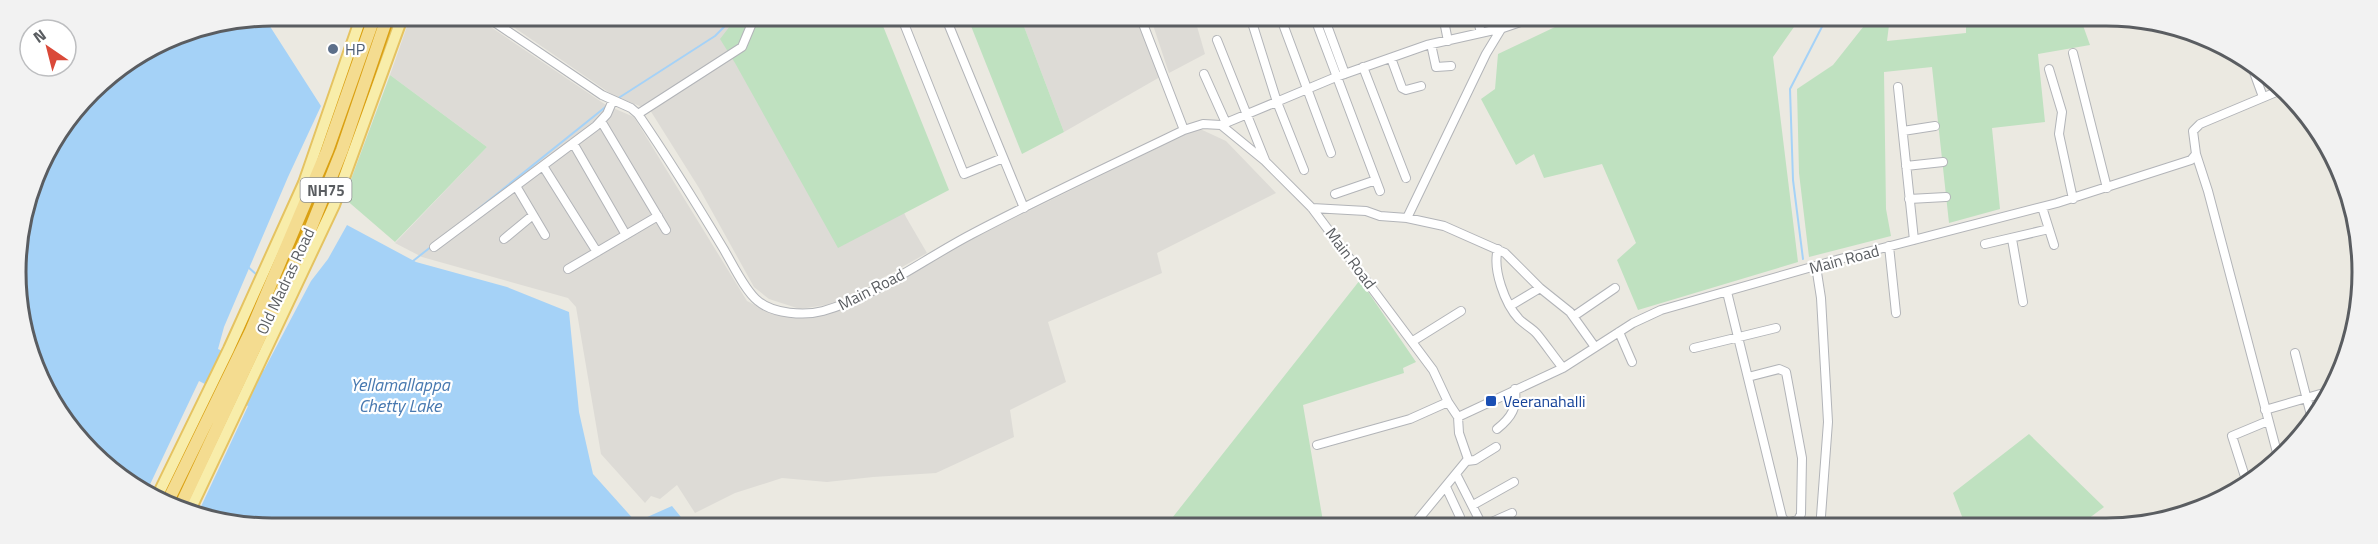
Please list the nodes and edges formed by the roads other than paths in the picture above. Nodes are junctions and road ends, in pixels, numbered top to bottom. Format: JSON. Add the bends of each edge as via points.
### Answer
{"nodes":[{"id":1,"x":358,"y":26,"type":"edge"},
{"id":2,"x":371,"y":26,"type":"edge"},
{"id":3,"x":384,"y":26,"type":"edge"},
{"id":4,"x":399,"y":26,"type":"edge"},
{"id":5,"x":500,"y":26,"type":"edge"},
{"id":6,"x":751,"y":26,"type":"edge"},
{"id":7,"x":904,"y":26,"type":"edge"},
{"id":8,"x":949,"y":26,"type":"edge"},
{"id":9,"x":1144,"y":26,"type":"edge"},
{"id":10,"x":1253,"y":26,"type":"edge"},
{"id":11,"x":1284,"y":26,"type":"edge"},
{"id":12,"x":1318,"y":26,"type":"edge"},
{"id":13,"x":1327,"y":26,"type":"edge"},
{"id":14,"x":1445,"y":26,"type":"edge"},
{"id":15,"x":1479,"y":26,"type":"edge"},
{"id":16,"x":1508,"y":26,"type":"edge"},
{"id":17,"x":1503,"y":28,"type":"junction"},
{"id":18,"x":1481,"y":33,"type":"junction"},
{"id":19,"x":1217,"y":39,"type":"dead end"},
{"id":20,"x":1448,"y":41,"type":"junction"},
{"id":21,"x":1431,"y":44,"type":"junction"},
{"id":22,"x":2073,"y":53,"type":"dead end"},
{"id":23,"x":1391,"y":58,"type":"junction"},
{"id":24,"x":1451,"y":66,"type":"dead end"},
{"id":25,"x":1363,"y":67,"type":"junction"},
{"id":26,"x":2049,"y":69,"type":"dead end"},
{"id":27,"x":1204,"y":74,"type":"dead end"},
{"id":28,"x":1345,"y":74,"type":"junction"},
{"id":29,"x":2255,"y":76,"type":"edge"},
{"id":30,"x":1336,"y":77,"type":"junction"},
{"id":31,"x":1421,"y":86,"type":"dead end"},
{"id":32,"x":1898,"y":87,"type":"dead end"},
{"id":33,"x":1306,"y":90,"type":"junction"},
{"id":34,"x":2275,"y":93,"type":"edge"},
{"id":35,"x":2264,"y":98,"type":"junction"},
{"id":36,"x":613,"y":100,"type":"junction"},
{"id":37,"x":1277,"y":102,"type":"junction"},
{"id":38,"x":638,"y":114,"type":"junction"},
{"id":39,"x":1246,"y":115,"type":"junction"},
{"id":40,"x":601,"y":121,"type":"junction"},
{"id":41,"x":1224,"y":124,"type":"junction"},
{"id":42,"x":1935,"y":126,"type":"dead end"},
{"id":43,"x":1184,"y":130,"type":"junction"},
{"id":44,"x":1903,"y":131,"type":"junction"},
{"id":45,"x":573,"y":143,"type":"junction"},
{"id":46,"x":1331,"y":153,"type":"dead end"},
{"id":47,"x":2196,"y":154,"type":"junction"},
{"id":48,"x":1003,"y":158,"type":"junction"},
{"id":49,"x":1265,"y":161,"type":"junction"},
{"id":50,"x":1943,"y":162,"type":"dead end"},
{"id":51,"x":543,"y":166,"type":"junction"},
{"id":52,"x":1906,"y":166,"type":"junction"},
{"id":53,"x":1304,"y":170,"type":"dead end"},
{"id":54,"x":1406,"y":178,"type":"dead end"},
{"id":55,"x":1376,"y":180,"type":"junction"},
{"id":56,"x":516,"y":186,"type":"junction"},
{"id":57,"x":2107,"y":188,"type":"junction"},
{"id":58,"x":1380,"y":191,"type":"dead end"},
{"id":59,"x":1335,"y":194,"type":"dead end"},
{"id":60,"x":1946,"y":197,"type":"dead end"},
{"id":61,"x":1910,"y":199,"type":"junction"},
{"id":62,"x":2073,"y":199,"type":"junction"},
{"id":63,"x":2042,"y":207,"type":"junction"},
{"id":64,"x":1024,"y":208,"type":"junction"},
{"id":65,"x":1312,"y":208,"type":"junction"},
{"id":66,"x":533,"y":215,"type":"junction"},
{"id":67,"x":658,"y":216,"type":"junction"},
{"id":68,"x":1407,"y":218,"type":"junction"},
{"id":69,"x":2049,"y":229,"type":"junction"},
{"id":70,"x":666,"y":230,"type":"dead end"},
{"id":71,"x":545,"y":235,"type":"dead end"},
{"id":72,"x":626,"y":235,"type":"junction"},
{"id":73,"x":504,"y":239,"type":"dead end"},
{"id":74,"x":2012,"y":239,"type":"junction"},
{"id":75,"x":1914,"y":240,"type":"junction"},
{"id":76,"x":1985,"y":244,"type":"dead end"},
{"id":77,"x":2054,"y":245,"type":"dead end"},
{"id":78,"x":1889,"y":246,"type":"junction"},
{"id":79,"x":434,"y":247,"type":"dead end"},
{"id":80,"x":1498,"y":249,"type":"junction"},
{"id":81,"x":597,"y":252,"type":"junction"},
{"id":82,"x":1816,"y":266,"type":"junction"},
{"id":83,"x":568,"y":269,"type":"dead end"},
{"id":84,"x":1540,"y":288,"type":"junction"},
{"id":85,"x":1615,"y":288,"type":"dead end"},
{"id":86,"x":1727,"y":292,"type":"junction"},
{"id":87,"x":2023,"y":302,"type":"dead end"},
{"id":88,"x":1510,"y":306,"type":"junction"},
{"id":89,"x":1461,"y":311,"type":"dead end"},
{"id":90,"x":1896,"y":313,"type":"dead end"},
{"id":91,"x":1574,"y":316,"type":"junction"},
{"id":92,"x":1776,"y":328,"type":"dead end"},
{"id":93,"x":1618,"y":332,"type":"junction"},
{"id":94,"x":1738,"y":338,"type":"junction"},
{"id":95,"x":1413,"y":341,"type":"junction"},
{"id":96,"x":1595,"y":347,"type":"junction"},
{"id":97,"x":1694,"y":348,"type":"dead end"},
{"id":98,"x":2295,"y":353,"type":"dead end"},
{"id":99,"x":244,"y":357,"type":"junction"},
{"id":100,"x":1632,"y":362,"type":"dead end"},
{"id":101,"x":1563,"y":368,"type":"junction"},
{"id":102,"x":1748,"y":377,"type":"junction"},
{"id":103,"x":1515,"y":389,"type":"junction"},
{"id":104,"x":2319,"y":394,"type":"edge"},
{"id":105,"x":2307,"y":398,"type":"junction"},
{"id":106,"x":229,"y":402,"type":"junction"},
{"id":107,"x":1448,"y":402,"type":"junction"},
{"id":108,"x":2265,"y":410,"type":"junction"},
{"id":109,"x":2310,"y":410,"type":"edge"},
{"id":110,"x":1458,"y":417,"type":"junction"},
{"id":111,"x":2268,"y":421,"type":"junction"},
{"id":112,"x":1497,"y":429,"type":"dead end"},
{"id":113,"x":1317,"y":445,"type":"dead end"},
{"id":114,"x":1496,"y":447,"type":"dead end"},
{"id":115,"x":2276,"y":450,"type":"edge"},
{"id":116,"x":1467,"y":461,"type":"junction"},
{"id":117,"x":1456,"y":474,"type":"junction"},
{"id":118,"x":2245,"y":476,"type":"edge"},
{"id":119,"x":1514,"y":482,"type":"dead end"},
{"id":120,"x":1446,"y":487,"type":"junction"},
{"id":121,"x":160,"y":491,"type":"edge"},
{"id":122,"x":171,"y":497,"type":"edge"},
{"id":123,"x":183,"y":502,"type":"edge"},
{"id":124,"x":192,"y":505,"type":"edge"},
{"id":125,"x":1473,"y":505,"type":"junction"},
{"id":126,"x":1512,"y":513,"type":"dead end"},
{"id":127,"x":1821,"y":516,"type":"dead end"},
{"id":128,"x":1460,"y":517,"type":"dead end"},
{"id":129,"x":1420,"y":518,"type":"edge"},
{"id":130,"x":1480,"y":518,"type":"edge"},
{"id":131,"x":1500,"y":518,"type":"edge"},
{"id":132,"x":1783,"y":518,"type":"edge"},
{"id":133,"x":1799,"y":518,"type":"edge"}],
"edges":[{"from":1,"to":99,"type":"main road"},
{"from":2,"to":99,"type":"highway","name":"Old Madras Road","number":"NH75","via":[[327,151]]},
{"from":3,"to":99,"type":"highway","name":"Old Madras Road","number":"NH75","via":[[310,230]]},
{"from":4,"to":99,"type":"main road","via":[[334,205]]},
{"from":5,"to":36,"type":"street","name":"Main Road"},
{"from":6,"to":38,"type":"street","via":[[742,46]]},
{"from":7,"to":48,"type":"street","via":[[964,174]]},
{"from":8,"to":48,"type":"street"},
{"from":9,"to":43,"type":"street"},
{"from":10,"to":37,"type":"street"},
{"from":11,"to":33,"type":"street"},
{"from":12,"to":30,"type":"street"},
{"from":13,"to":28,"type":"street"},
{"from":14,"to":20,"type":"street"},
{"from":15,"to":18,"type":"street"},
{"from":16,"to":17,"type":"street"},
{"from":17,"to":18,"type":"street"},
{"from":17,"to":68,"type":"street","via":[[1486,54]]},
{"from":18,"to":20,"type":"street"},
{"from":19,"to":39,"type":"street"},
{"from":20,"to":21,"type":"street"},
{"from":21,"to":23,"type":"street"},
{"from":21,"to":24,"type":"street","via":[[1436,67]]},
{"from":22,"to":57,"type":"street"},
{"from":23,"to":25,"type":"street"},
{"from":23,"to":31,"type":"street","via":[[1402,88]]},
{"from":25,"to":28,"type":"street"},
{"from":25,"to":54,"type":"street"},
{"from":26,"to":62,"type":"street","via":[[2061,112],[2059,134]]},
{"from":27,"to":41,"type":"street"},
{"from":28,"to":30,"type":"street"},
{"from":29,"to":35,"type":"street"},
{"from":30,"to":33,"type":"street"},
{"from":30,"to":55,"type":"street"},
{"from":32,"to":44,"type":"street"},
{"from":33,"to":37,"type":"street"},
{"from":33,"to":46,"type":"street"},
{"from":34,"to":35,"type":"street"},
{"from":35,"to":47,"type":"street","via":[[2195,128],[2192,138]]},
{"from":36,"to":38,"type":"street","name":"Main Road"},
{"from":36,"to":40,"type":"street"},
{"from":37,"to":39,"type":"street"},
{"from":37,"to":53,"type":"street"},
{"from":38,"to":64,"type":"street","name":"Main Road","via":[[752,295],[768,308],[802,314],[840,305]]},
{"from":39,"to":41,"type":"street"},
{"from":39,"to":49,"type":"street"},
{"from":40,"to":45,"type":"street"},
{"from":40,"to":67,"type":"street"},
{"from":41,"to":43,"type":"street","name":"Main Road","via":[[1203,124]]},
{"from":41,"to":49,"type":"street","name":"Main Road"},
{"from":42,"to":44,"type":"street"},
{"from":43,"to":64,"type":"street","name":"Main Road"},
{"from":44,"to":52,"type":"street"},
{"from":45,"to":51,"type":"street"},
{"from":45,"to":72,"type":"street"},
{"from":47,"to":57,"type":"street","name":"Main Road","via":[[2191,160]]},
{"from":47,"to":108,"type":"street"},
{"from":48,"to":64,"type":"street"},
{"from":49,"to":65,"type":"street","name":"Main Road"},
{"from":50,"to":52,"type":"street"},
{"from":51,"to":56,"type":"street"},
{"from":51,"to":81,"type":"street"},
{"from":52,"to":61,"type":"street"},
{"from":55,"to":58,"type":"street"},
{"from":55,"to":59,"type":"street"},
{"from":56,"to":66,"type":"street"},
{"from":56,"to":79,"type":"street"},
{"from":57,"to":62,"type":"street","name":"Main Road"},
{"from":60,"to":61,"type":"street"},
{"from":61,"to":75,"type":"street"},
{"from":62,"to":63,"type":"street","name":"Main Road"},
{"from":63,"to":69,"type":"street"},
{"from":63,"to":75,"type":"street","name":"Main Road"},
{"from":65,"to":68,"type":"street","via":[[1355,209]]},
{"from":65,"to":95,"type":"street","name":"Main Road"},
{"from":66,"to":71,"type":"street"},
{"from":66,"to":73,"type":"street"},
{"from":67,"to":70,"type":"street"},
{"from":67,"to":72,"type":"street"},
{"from":68,"to":80,"type":"street","via":[[1444,226]]},
{"from":69,"to":74,"type":"street"},
{"from":69,"to":77,"type":"street"},
{"from":72,"to":81,"type":"street"},
{"from":74,"to":76,"type":"street"},
{"from":74,"to":87,"type":"street"},
{"from":75,"to":78,"type":"street","name":"Main Road"},
{"from":78,"to":82,"type":"street","name":"Main Road"},
{"from":78,"to":90,"type":"street"},
{"from":80,"to":84,"type":"street","via":[[1518,263]]},
{"from":80,"to":88,"type":"street","via":[[1498,271]]},
{"from":81,"to":83,"type":"street"},
{"from":82,"to":86,"type":"street","name":"Main Road"},
{"from":82,"to":127,"type":"street","via":[[1828,422]]},
{"from":84,"to":88,"type":"street"},
{"from":84,"to":91,"type":"street"},
{"from":85,"to":91,"type":"street"},
{"from":86,"to":93,"type":"street","name":"Main Road","via":[[1661,310]]},
{"from":86,"to":94,"type":"street"},
{"from":88,"to":101,"type":"street"},
{"from":89,"to":95,"type":"street"},
{"from":91,"to":96,"type":"street"},
{"from":92,"to":94,"type":"street"},
{"from":93,"to":96,"type":"street","name":"Main Road"},
{"from":93,"to":100,"type":"street"},
{"from":94,"to":97,"type":"street"},
{"from":94,"to":102,"type":"street"},
{"from":95,"to":107,"type":"street","name":"Main Road"},
{"from":96,"to":101,"type":"street","name":"Main Road"},
{"from":98,"to":105,"type":"street"},
{"from":99,"to":106,"type":"highway","name":"Old Madras Road","number":"NH75"},
{"from":99,"to":121,"type":"main road","via":[[205,396]]},
{"from":101,"to":103,"type":"street","name":"Main Road"},
{"from":102,"to":132,"type":"street"},
{"from":102,"to":133,"type":"street","via":[[1779,369],[1786,372],[1802,459]]},
{"from":103,"to":110,"type":"street","name":"Main Road"},
{"from":103,"to":112,"type":"street","via":[[1512,415]]},
{"from":104,"to":105,"type":"street"},
{"from":105,"to":108,"type":"street"},
{"from":105,"to":109,"type":"street"},
{"from":106,"to":122,"type":"highway","name":"Old Madras Road","number":"NH75"},
{"from":106,"to":123,"type":"highway","name":"Old Madras Road","number":"NH75"},
{"from":106,"to":124,"type":"main road"},
{"from":107,"to":110,"type":"street","name":"Main Road"},
{"from":107,"to":113,"type":"street","via":[[1410,418]]},
{"from":108,"to":111,"type":"street"},
{"from":110,"to":116,"type":"street"},
{"from":111,"to":115,"type":"street"},
{"from":111,"to":118,"type":"street","via":[[2232,436]]},
{"from":114,"to":116,"type":"street"},
{"from":116,"to":117,"type":"street"},
{"from":117,"to":120,"type":"street"},
{"from":117,"to":125,"type":"street"},
{"from":119,"to":125,"type":"street"},
{"from":120,"to":128,"type":"street"},
{"from":120,"to":129,"type":"street"},
{"from":125,"to":130,"type":"street"},
{"from":126,"to":131,"type":"street"}]}
